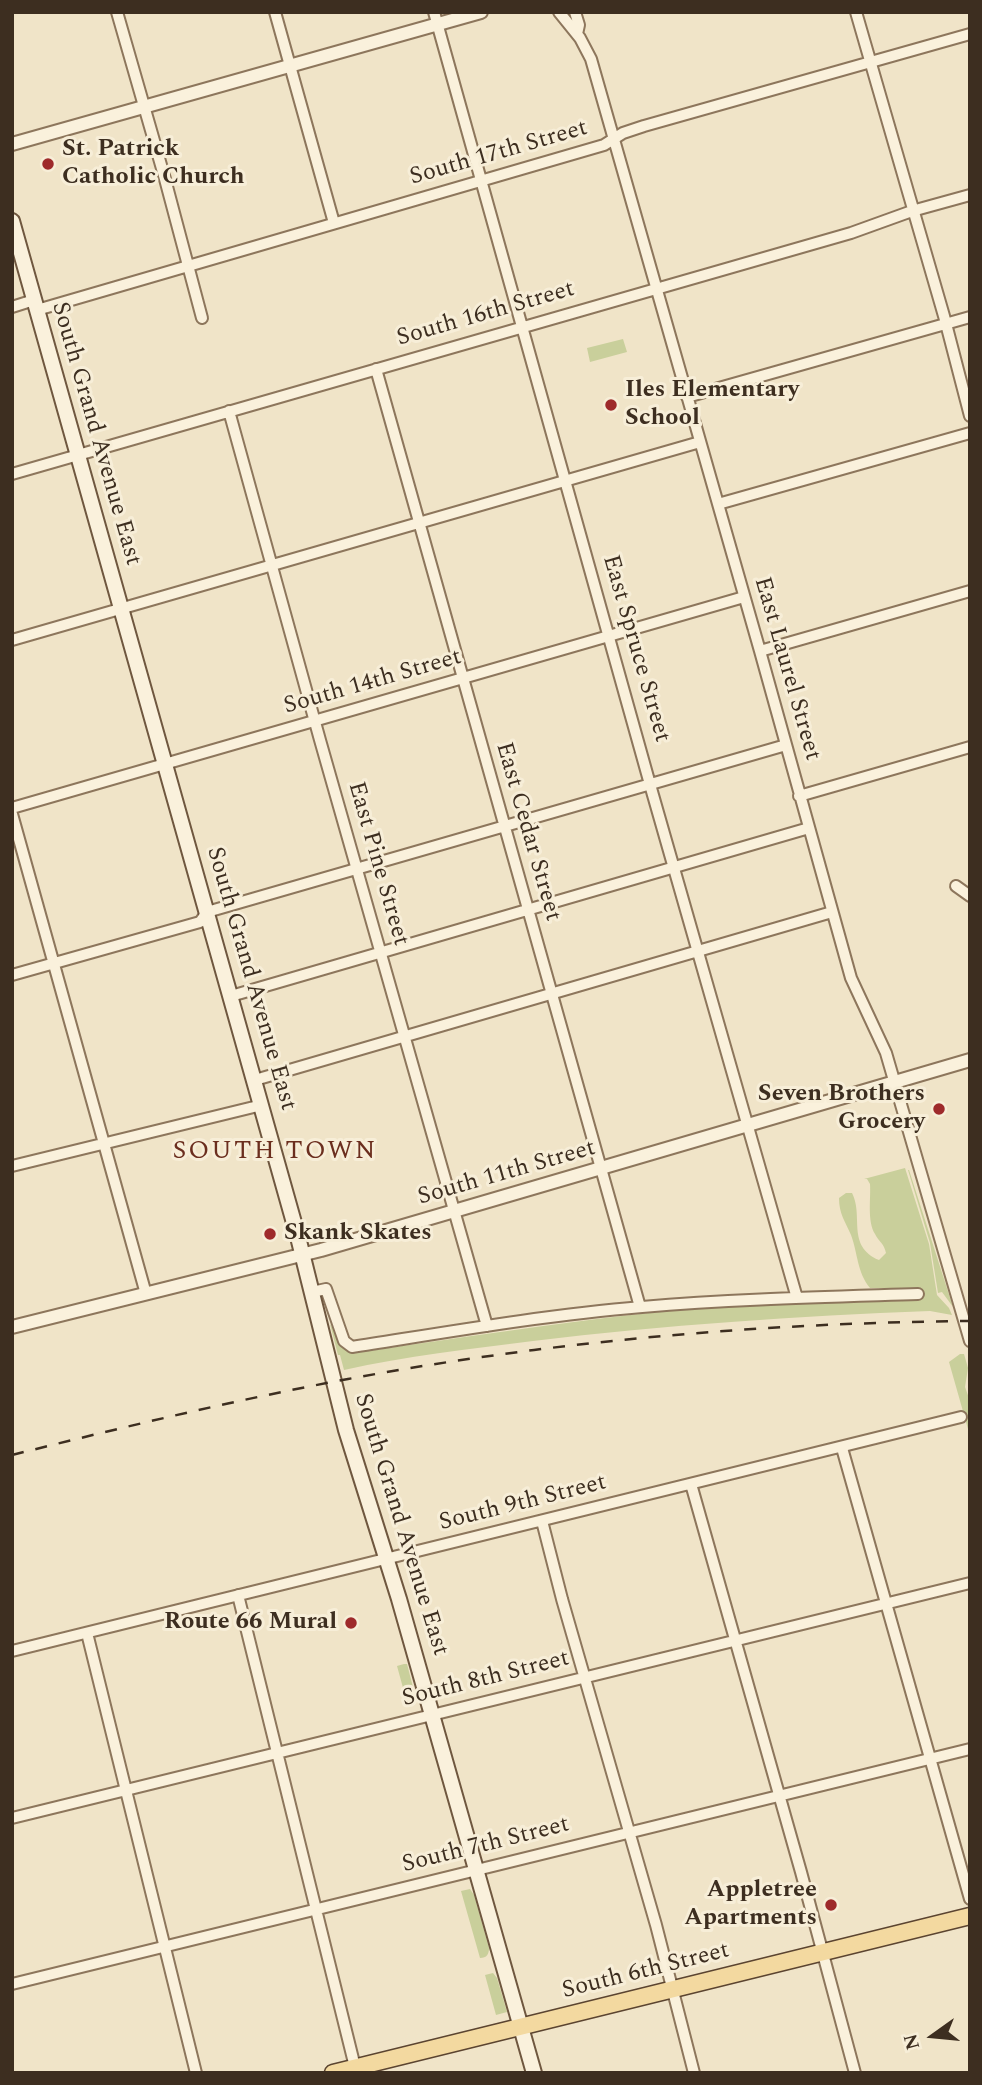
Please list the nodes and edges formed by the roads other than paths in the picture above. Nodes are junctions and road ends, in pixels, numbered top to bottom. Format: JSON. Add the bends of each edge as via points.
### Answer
{"nodes":[{"id":1,"x":117,"y":12,"type":"edge"},
{"id":2,"x":275,"y":12,"type":"edge"},
{"id":3,"x":481,"y":12,"type":"edge"},
{"id":4,"x":559,"y":12,"type":"edge"},
{"id":5,"x":576,"y":12,"type":"edge"},
{"id":6,"x":856,"y":12,"type":"edge"},
{"id":7,"x":436,"y":18,"type":"edge"},
{"id":8,"x":577,"y":34,"type":"junction"},
{"id":9,"x":970,"y":34,"type":"edge"},
{"id":10,"x":870,"y":62,"type":"junction"},
{"id":11,"x":290,"y":66,"type":"junction"},
{"id":12,"x":144,"y":107,"type":"junction"},
{"id":13,"x":614,"y":140,"type":"junction"},
{"id":14,"x":12,"y":144,"type":"edge"},
{"id":15,"x":481,"y":181,"type":"junction"},
{"id":16,"x":970,"y":195,"type":"edge"},
{"id":17,"x":912,"y":211,"type":"junction"},
{"id":18,"x":12,"y":221,"type":"edge"},
{"id":19,"x":334,"y":223,"type":"junction"},
{"id":20,"x":188,"y":266,"type":"junction"},
{"id":21,"x":656,"y":288,"type":"junction"},
{"id":22,"x":36,"y":305,"type":"junction"},
{"id":23,"x":12,"y":307,"type":"edge"},
{"id":24,"x":970,"y":317,"type":"edge"},
{"id":25,"x":202,"y":318,"type":"dead end"},
{"id":26,"x":946,"y":324,"type":"junction"},
{"id":27,"x":522,"y":327,"type":"junction"},
{"id":28,"x":376,"y":369,"type":"junction"},
{"id":29,"x":687,"y":397,"type":"junction"},
{"id":30,"x":229,"y":411,"type":"junction"},
{"id":31,"x":970,"y":416,"type":"edge"},
{"id":32,"x":970,"y":433,"type":"edge"},
{"id":33,"x":700,"y":442,"type":"junction"},
{"id":34,"x":78,"y":455,"type":"junction"},
{"id":35,"x":12,"y":474,"type":"edge"},
{"id":36,"x":566,"y":481,"type":"junction"},
{"id":37,"x":718,"y":504,"type":"junction"},
{"id":38,"x":419,"y":524,"type":"junction"},
{"id":39,"x":272,"y":566,"type":"junction"},
{"id":40,"x":970,"y":591,"type":"edge"},
{"id":41,"x":744,"y":597,"type":"junction"},
{"id":42,"x":122,"y":610,"type":"junction"},
{"id":43,"x":609,"y":636,"type":"junction"},
{"id":44,"x":12,"y":640,"type":"edge"},
{"id":45,"x":760,"y":650,"type":"junction"},
{"id":46,"x":462,"y":679,"type":"junction"},
{"id":47,"x":315,"y":721,"type":"junction"},
{"id":48,"x":786,"y":745,"type":"junction"},
{"id":49,"x":970,"y":747,"type":"edge"},
{"id":50,"x":165,"y":765,"type":"junction"},
{"id":51,"x":649,"y":783,"type":"junction"},
{"id":52,"x":799,"y":796,"type":"junction"},
{"id":53,"x":12,"y":808,"type":"edge"},
{"id":54,"x":12,"y":814,"type":"edge"},
{"id":55,"x":503,"y":826,"type":"junction"},
{"id":56,"x":809,"y":828,"type":"junction"},
{"id":57,"x":674,"y":867,"type":"junction"},
{"id":58,"x":357,"y":869,"type":"junction"},
{"id":59,"x":956,"y":886,"type":"dead end"},
{"id":60,"x":970,"y":896,"type":"edge"},
{"id":61,"x":527,"y":910,"type":"junction"},
{"id":62,"x":207,"y":912,"type":"junction"},
{"id":63,"x":832,"y":912,"type":"junction"},
{"id":64,"x":699,"y":950,"type":"junction"},
{"id":65,"x":380,"y":953,"type":"junction"},
{"id":66,"x":54,"y":963,"type":"junction"},
{"id":67,"x":12,"y":975,"type":"edge"},
{"id":68,"x":551,"y":993,"type":"junction"},
{"id":69,"x":231,"y":996,"type":"junction"},
{"id":70,"x":404,"y":1036,"type":"junction"},
{"id":71,"x":970,"y":1060,"type":"edge"},
{"id":72,"x":255,"y":1080,"type":"junction"},
{"id":73,"x":894,"y":1082,"type":"junction"},
{"id":74,"x":262,"y":1105,"type":"junction"},
{"id":75,"x":747,"y":1125,"type":"junction"},
{"id":76,"x":105,"y":1144,"type":"junction"},
{"id":77,"x":12,"y":1167,"type":"edge"},
{"id":78,"x":602,"y":1168,"type":"junction"},
{"id":79,"x":455,"y":1211,"type":"junction"},
{"id":80,"x":303,"y":1255,"type":"junction"},
{"id":81,"x":312,"y":1292,"type":"junction"},
{"id":82,"x":146,"y":1294,"type":"junction"},
{"id":83,"x":918,"y":1294,"type":"dead end"},
{"id":84,"x":797,"y":1298,"type":"junction"},
{"id":85,"x":640,"y":1307,"type":"junction"},
{"id":86,"x":487,"y":1326,"type":"junction"},
{"id":87,"x":12,"y":1327,"type":"edge"},
{"id":88,"x":970,"y":1341,"type":"edge"},
{"id":89,"x":961,"y":1418,"type":"dead end"},
{"id":90,"x":842,"y":1448,"type":"junction"},
{"id":91,"x":691,"y":1485,"type":"junction"},
{"id":92,"x":542,"y":1521,"type":"junction"},
{"id":93,"x":387,"y":1559,"type":"junction"},
{"id":94,"x":970,"y":1583,"type":"edge"},
{"id":95,"x":239,"y":1595,"type":"junction"},
{"id":96,"x":886,"y":1603,"type":"junction"},
{"id":97,"x":87,"y":1633,"type":"junction"},
{"id":98,"x":734,"y":1641,"type":"junction"},
{"id":99,"x":12,"y":1651,"type":"edge"},
{"id":100,"x":586,"y":1677,"type":"junction"},
{"id":101,"x":433,"y":1714,"type":"junction"},
{"id":102,"x":970,"y":1749,"type":"edge"},
{"id":103,"x":277,"y":1753,"type":"junction"},
{"id":104,"x":930,"y":1758,"type":"junction"},
{"id":105,"x":125,"y":1790,"type":"junction"},
{"id":106,"x":779,"y":1795,"type":"junction"},
{"id":107,"x":12,"y":1818,"type":"edge"},
{"id":108,"x":628,"y":1833,"type":"junction"},
{"id":109,"x":477,"y":1869,"type":"junction"},
{"id":110,"x":970,"y":1899,"type":"edge"},
{"id":111,"x":316,"y":1910,"type":"junction"},
{"id":112,"x":970,"y":1916,"type":"edge"},
{"id":113,"x":165,"y":1947,"type":"junction"},
{"id":114,"x":823,"y":1952,"type":"junction"},
{"id":115,"x":12,"y":1984,"type":"edge"},
{"id":116,"x":673,"y":1989,"type":"junction"},
{"id":117,"x":521,"y":2025,"type":"junction"},
{"id":118,"x":356,"y":2070,"type":"edge"},
{"id":119,"x":196,"y":2073,"type":"edge"},
{"id":120,"x":333,"y":2073,"type":"edge"},
{"id":121,"x":534,"y":2073,"type":"edge"},
{"id":122,"x":694,"y":2073,"type":"edge"},
{"id":123,"x":855,"y":2073,"type":"edge"}],
"edges":[{"from":1,"to":12,"type":"street"},
{"from":2,"to":11,"type":"street"},
{"from":3,"to":7,"type":"street"},
{"from":4,"to":8,"type":"street","name":"East Laurel Street"},
{"from":5,"to":8,"type":"street"},
{"from":6,"to":10,"type":"street"},
{"from":7,"to":11,"type":"street"},
{"from":7,"to":15,"type":"street","name":"East Spruce Street"},
{"from":8,"to":13,"type":"street","name":"East Laurel Street","via":[[591,60]]},
{"from":9,"to":10,"type":"street","name":"South 17th Street"},
{"from":10,"to":13,"type":"street","name":"South 17th Street","via":[[643,126]]},
{"from":10,"to":17,"type":"street"},
{"from":11,"to":12,"type":"street"},
{"from":11,"to":19,"type":"street"},
{"from":12,"to":14,"type":"street"},
{"from":12,"to":20,"type":"street"},
{"from":13,"to":15,"type":"street","name":"South 17th Street"},
{"from":13,"to":21,"type":"street","name":"East Laurel Street"},
{"from":15,"to":19,"type":"street","name":"South 17th Street"},
{"from":15,"to":27,"type":"street","name":"East Spruce Street"},
{"from":16,"to":17,"type":"street","name":"South 16th Street"},
{"from":17,"to":21,"type":"street","name":"South 16th Street"},
{"from":17,"to":26,"type":"street"},
{"from":18,"to":22,"type":"main road","name":"South Grand Avenue East"},
{"from":19,"to":20,"type":"street","name":"South 17th Street"},
{"from":20,"to":22,"type":"street","name":"South 17th Street"},
{"from":20,"to":25,"type":"street"},
{"from":21,"to":27,"type":"street","name":"South 16th Street"},
{"from":21,"to":29,"type":"street","name":"East Laurel Street"},
{"from":22,"to":23,"type":"street","name":"South 17th Street"},
{"from":22,"to":34,"type":"main road","name":"South Grand Avenue East"},
{"from":24,"to":26,"type":"street"},
{"from":26,"to":29,"type":"street"},
{"from":26,"to":31,"type":"street"},
{"from":27,"to":28,"type":"street","name":"South 16th Street"},
{"from":27,"to":36,"type":"street","name":"East Spruce Street"},
{"from":28,"to":30,"type":"street","name":"South 16th Street"},
{"from":28,"to":38,"type":"street","name":"East Cedar Street"},
{"from":29,"to":33,"type":"street","name":"East Laurel Street"},
{"from":30,"to":34,"type":"street","name":"South 16th Street"},
{"from":30,"to":39,"type":"street","name":"East Pine Street"},
{"from":32,"to":37,"type":"street"},
{"from":33,"to":36,"type":"street"},
{"from":33,"to":37,"type":"street","name":"East Laurel Street"},
{"from":34,"to":35,"type":"street","name":"South 16th Street"},
{"from":34,"to":42,"type":"main road","name":"South Grand Avenue East"},
{"from":36,"to":38,"type":"street"},
{"from":36,"to":43,"type":"street","name":"East Spruce Street"},
{"from":37,"to":41,"type":"street","name":"East Laurel Street"},
{"from":38,"to":39,"type":"street"},
{"from":38,"to":46,"type":"street","name":"East Cedar Street"},
{"from":39,"to":42,"type":"street"},
{"from":39,"to":47,"type":"street","name":"East Pine Street"},
{"from":40,"to":45,"type":"street"},
{"from":41,"to":43,"type":"street","name":"South 14th Street"},
{"from":41,"to":45,"type":"street","name":"East Laurel Street"},
{"from":42,"to":44,"type":"street"},
{"from":42,"to":50,"type":"main road","name":"South Grand Avenue East"},
{"from":43,"to":46,"type":"street","name":"South 14th Street"},
{"from":43,"to":51,"type":"street","name":"East Spruce Street"},
{"from":45,"to":48,"type":"street","name":"East Laurel Street"},
{"from":46,"to":47,"type":"street","name":"South 14th Street"},
{"from":46,"to":55,"type":"street","name":"East Cedar Street"},
{"from":47,"to":50,"type":"street","name":"South 14th Street"},
{"from":47,"to":58,"type":"street","name":"East Pine Street"},
{"from":48,"to":51,"type":"street"},
{"from":48,"to":52,"type":"street","name":"East Laurel Street"},
{"from":49,"to":52,"type":"street"},
{"from":50,"to":53,"type":"street","name":"South 14th Street"},
{"from":50,"to":62,"type":"main road","name":"South Grand Avenue East"},
{"from":51,"to":55,"type":"street"},
{"from":51,"to":57,"type":"street","name":"East Spruce Street"},
{"from":52,"to":56,"type":"street","name":"East Laurel Street"},
{"from":54,"to":66,"type":"street"},
{"from":55,"to":58,"type":"street"},
{"from":55,"to":61,"type":"street","name":"East Cedar Street"},
{"from":56,"to":57,"type":"street"},
{"from":56,"to":63,"type":"street","name":"East Laurel Street"},
{"from":57,"to":61,"type":"street"},
{"from":57,"to":64,"type":"street","name":"East Spruce Street"},
{"from":58,"to":62,"type":"street"},
{"from":58,"to":65,"type":"street","name":"East Pine Street"},
{"from":59,"to":60,"type":"street"},
{"from":61,"to":65,"type":"street"},
{"from":61,"to":68,"type":"street","name":"East Cedar Street"},
{"from":62,"to":66,"type":"street","via":[[200,922]]},
{"from":62,"to":69,"type":"main road","name":"South Grand Avenue East"},
{"from":63,"to":64,"type":"street"},
{"from":63,"to":73,"type":"street","name":"East Laurel Street","via":[[851,978],[879,1036]]},
{"from":64,"to":68,"type":"street"},
{"from":64,"to":75,"type":"street","name":"East Spruce Street"},
{"from":65,"to":69,"type":"street"},
{"from":65,"to":70,"type":"street","name":"East Pine Street"},
{"from":66,"to":67,"type":"street"},
{"from":66,"to":76,"type":"street"},
{"from":68,"to":70,"type":"street"},
{"from":68,"to":78,"type":"street","name":"East Cedar Street"},
{"from":69,"to":72,"type":"main road","name":"South Grand Avenue East"},
{"from":70,"to":72,"type":"street"},
{"from":70,"to":79,"type":"street","name":"East Pine Street"},
{"from":71,"to":73,"type":"street","name":"South 11th Street"},
{"from":72,"to":74,"type":"main road","name":"South Grand Avenue East"},
{"from":73,"to":75,"type":"street","name":"South 11th Street"},
{"from":73,"to":88,"type":"street","name":"East Laurel Street"},
{"from":74,"to":76,"type":"street"},
{"from":74,"to":80,"type":"main road","name":"South Grand Avenue East"},
{"from":75,"to":78,"type":"street","name":"South 11th Street"},
{"from":75,"to":84,"type":"street","name":"East Spruce Street"},
{"from":76,"to":77,"type":"street"},
{"from":76,"to":82,"type":"street"},
{"from":78,"to":79,"type":"street","name":"South 11th Street"},
{"from":78,"to":85,"type":"street","name":"East Cedar Street"},
{"from":79,"to":80,"type":"street","name":"South 11th Street"},
{"from":79,"to":86,"type":"street","name":"East Pine Street"},
{"from":80,"to":81,"type":"main road","name":"South Grand Avenue East"},
{"from":80,"to":82,"type":"street","name":"South 11th Street"},
{"from":81,"to":86,"type":"street","via":[[326,1289],[344,1341],[352,1347]]},
{"from":81,"to":93,"type":"main road","name":"South Grand Avenue East","via":[[346,1430]]},
{"from":82,"to":87,"type":"street","name":"South 11th Street"},
{"from":83,"to":84,"type":"street"},
{"from":84,"to":85,"type":"street"},
{"from":85,"to":86,"type":"street"},
{"from":89,"to":90,"type":"street","name":"South 9th Street"},
{"from":90,"to":91,"type":"street","name":"South 9th Street"},
{"from":90,"to":96,"type":"street"},
{"from":91,"to":92,"type":"street","name":"South 9th Street"},
{"from":91,"to":98,"type":"street"},
{"from":92,"to":93,"type":"street","name":"South 9th Street"},
{"from":92,"to":100,"type":"street"},
{"from":93,"to":95,"type":"street","name":"South 9th Street"},
{"from":93,"to":101,"type":"main road","name":"South Grand Avenue East"},
{"from":94,"to":96,"type":"street","name":"South 8th Street"},
{"from":95,"to":97,"type":"street","name":"South 9th Street"},
{"from":95,"to":103,"type":"street"},
{"from":96,"to":98,"type":"street","name":"South 8th Street"},
{"from":96,"to":104,"type":"street"},
{"from":97,"to":99,"type":"street","name":"South 9th Street"},
{"from":97,"to":105,"type":"street"},
{"from":98,"to":100,"type":"street","name":"South 8th Street"},
{"from":98,"to":106,"type":"street"},
{"from":100,"to":101,"type":"street","name":"South 8th Street"},
{"from":100,"to":108,"type":"street"},
{"from":101,"to":103,"type":"street","name":"South 8th Street"},
{"from":101,"to":109,"type":"main road","name":"South Grand Avenue East"},
{"from":102,"to":104,"type":"street","name":"South 7th Street"},
{"from":103,"to":105,"type":"street","name":"South 8th Street"},
{"from":103,"to":111,"type":"street"},
{"from":104,"to":106,"type":"street","name":"South 7th Street"},
{"from":104,"to":110,"type":"street"},
{"from":105,"to":107,"type":"street","name":"South 8th Street"},
{"from":105,"to":113,"type":"street"},
{"from":106,"to":108,"type":"street","name":"South 7th Street"},
{"from":106,"to":114,"type":"street"},
{"from":108,"to":109,"type":"street","name":"South 7th Street"},
{"from":108,"to":116,"type":"street"},
{"from":109,"to":111,"type":"street","name":"South 7th Street"},
{"from":109,"to":117,"type":"main road","name":"South Grand Avenue East"},
{"from":111,"to":113,"type":"street","name":"South 7th Street"},
{"from":111,"to":118,"type":"street"},
{"from":112,"to":114,"type":"main road","name":"South 6th Street"},
{"from":113,"to":115,"type":"street","name":"South 7th Street"},
{"from":113,"to":119,"type":"street"},
{"from":114,"to":116,"type":"main road","name":"South 6th Street"},
{"from":114,"to":123,"type":"street"},
{"from":116,"to":117,"type":"main road","name":"South 6th Street"},
{"from":116,"to":122,"type":"street"},
{"from":117,"to":118,"type":"main road","name":"South 6th Street"},
{"from":117,"to":121,"type":"main road","name":"South Grand Avenue East"},
{"from":118,"to":120,"type":"main road","name":"South 6th Street"}]}
